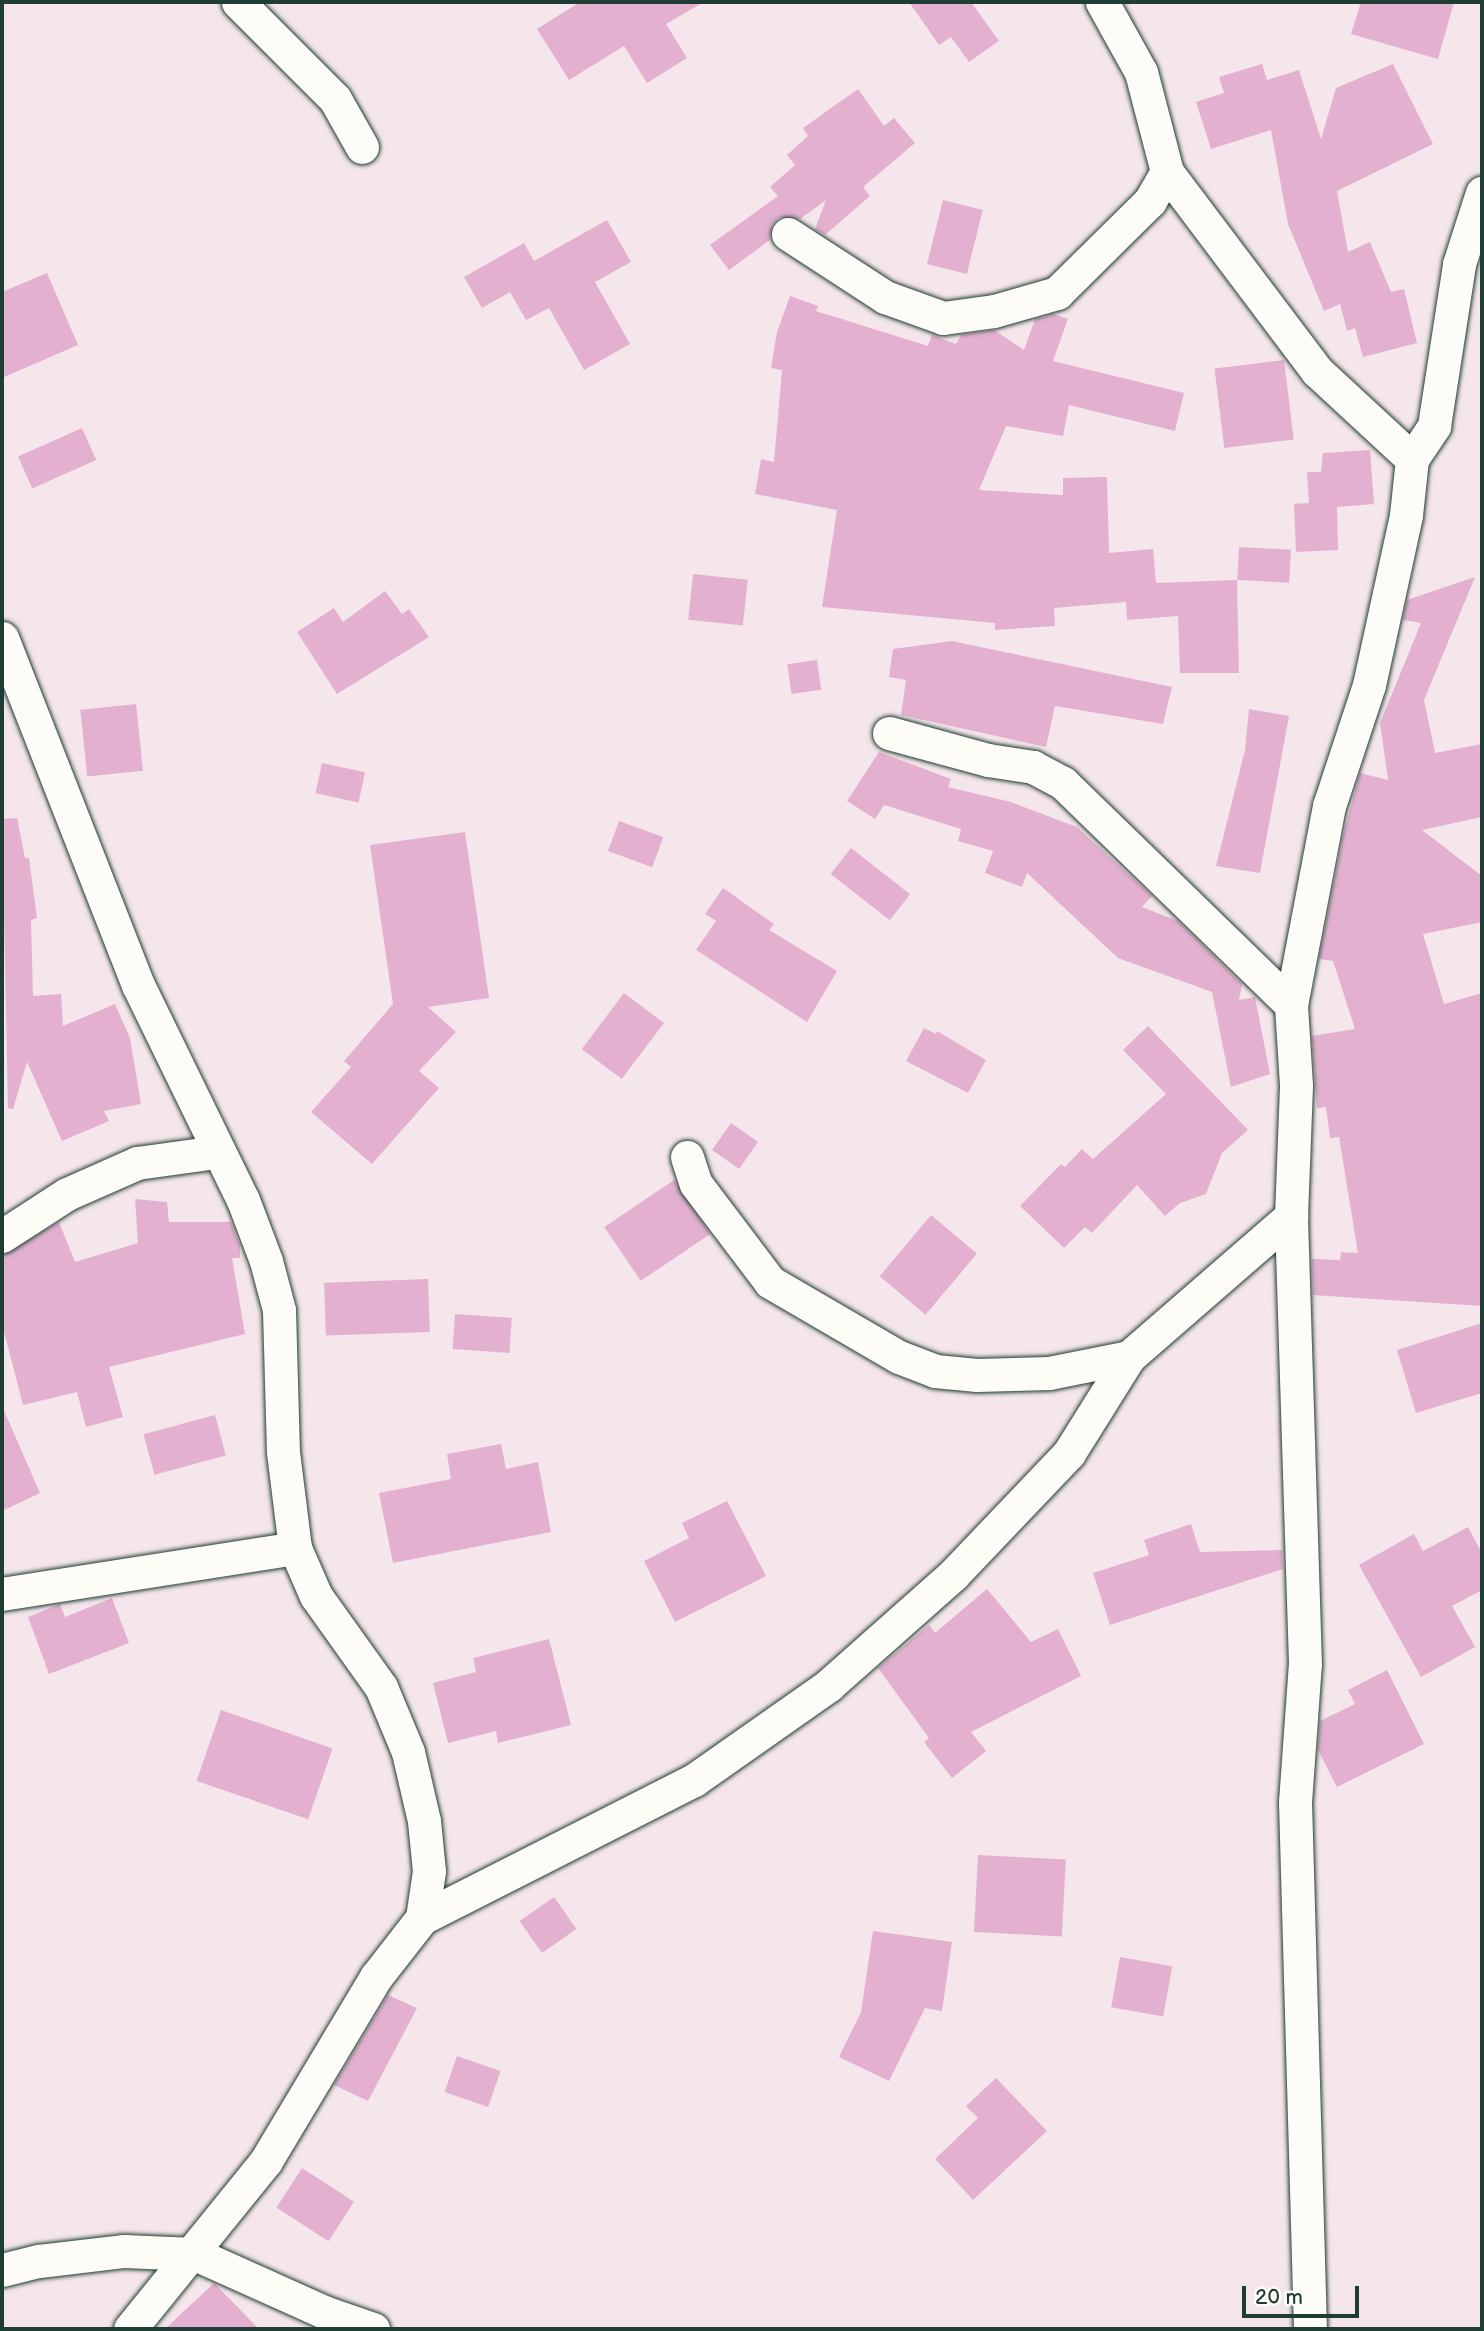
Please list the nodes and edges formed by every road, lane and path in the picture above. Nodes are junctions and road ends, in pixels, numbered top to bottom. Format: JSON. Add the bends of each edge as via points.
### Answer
{"nodes":[{"id":1,"x":238,"y":2,"type":"edge"},
{"id":2,"x":1102,"y":2,"type":"edge"},
{"id":3,"x":362,"y":146,"type":"dead end"},
{"id":4,"x":1167,"y":172,"type":"junction"},
{"id":5,"x":1482,"y":193,"type":"edge"},
{"id":6,"x":788,"y":234,"type":"dead end"},
{"id":7,"x":1412,"y":459,"type":"junction"},
{"id":8,"x":2,"y":638,"type":"edge"},
{"id":9,"x":889,"y":733,"type":"dead end"},
{"id":10,"x":1291,"y":1004,"type":"junction"},
{"id":11,"x":216,"y":1152,"type":"junction"},
{"id":12,"x":687,"y":1157,"type":"dead end"},
{"id":13,"x":1291,"y":1216,"type":"junction"},
{"id":14,"x":2,"y":1236,"type":"edge"},
{"id":15,"x":1129,"y":1357,"type":"junction"},
{"id":16,"x":295,"y":1548,"type":"junction"},
{"id":17,"x":2,"y":1594,"type":"edge"},
{"id":18,"x":422,"y":1919,"type":"junction"},
{"id":19,"x":195,"y":2254,"type":"junction"},
{"id":20,"x":2,"y":2270,"type":"edge"},
{"id":21,"x":130,"y":2329,"type":"edge"},
{"id":22,"x":373,"y":2329,"type":"edge"},
{"id":23,"x":1310,"y":2329,"type":"edge"}],
"edges":[{"from":1,"to":3,"type":"street","via":[[335,99]]},
{"from":2,"to":4,"type":"street","via":[[1141,72]]},
{"from":4,"to":6,"type":"street","via":[[1150,201],[1057,293],[994,311],[943,318],[885,297]]},
{"from":4,"to":7,"type":"street","via":[[1317,371]]},
{"from":5,"to":7,"type":"street","via":[[1459,264],[1434,426]]},
{"from":7,"to":10,"type":"street","via":[[1406,515],[1369,685],[1318,851]]},
{"from":8,"to":11,"type":"street","via":[[138,985]]},
{"from":9,"to":10,"type":"street","via":[[988,760],[1033,767],[1063,783]]},
{"from":10,"to":13,"type":"street","via":[[1296,1085]]},
{"from":11,"to":14,"type":"street","via":[[137,1163],[67,1194]]},
{"from":11,"to":16,"type":"street","via":[[243,1200],[279,1310],[283,1452]]},
{"from":12,"to":15,"type":"street","via":[[696,1184],[770,1282],[899,1357],[935,1371],[977,1374],[1048,1373]]},
{"from":13,"to":15,"type":"street"},
{"from":13,"to":23,"type":"street","via":[[1305,1664],[1294,1802]]},
{"from":15,"to":18,"type":"street","via":[[1069,1453],[953,1576],[829,1685],[694,1780]]},
{"from":16,"to":17,"type":"street"},
{"from":16,"to":18,"type":"street","via":[[316,1596],[381,1687],[408,1752],[424,1821],[429,1871]]},
{"from":18,"to":19,"type":"street","via":[[376,1977],[267,2161]]},
{"from":19,"to":20,"type":"street","via":[[124,2251]]},
{"from":19,"to":21,"type":"street"},
{"from":19,"to":22,"type":"street"}]}
